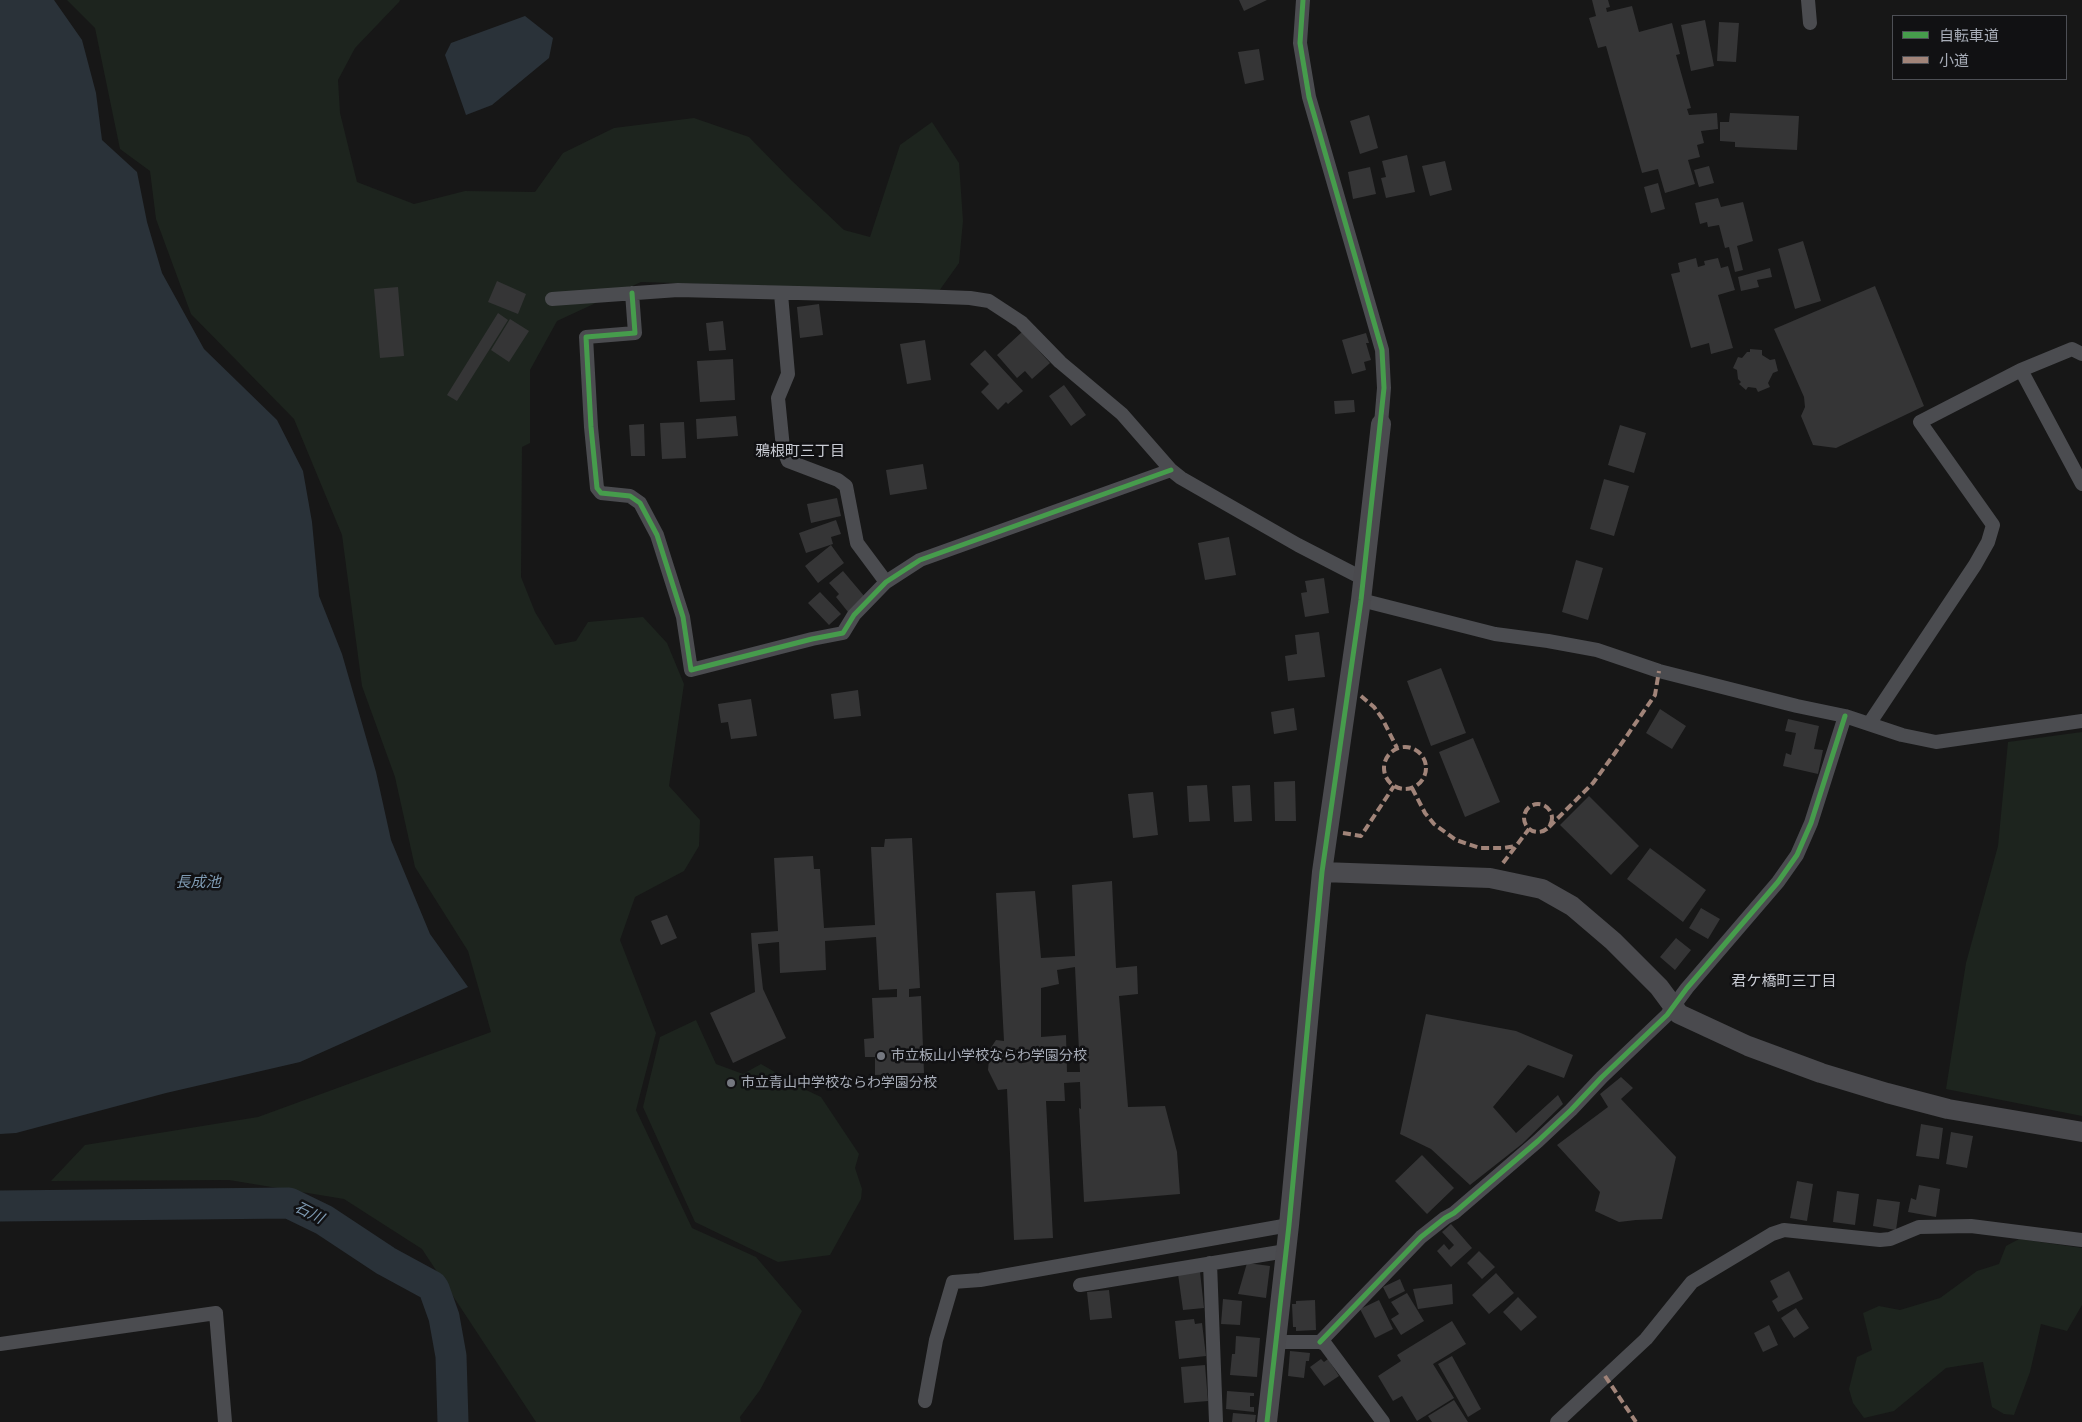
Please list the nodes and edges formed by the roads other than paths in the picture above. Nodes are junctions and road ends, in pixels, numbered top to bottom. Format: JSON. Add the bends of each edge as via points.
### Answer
{"nodes":[{"id":1,"x":1303,"y":0,"type":"edge"},
{"id":2,"x":1808,"y":0,"type":"edge"},
{"id":3,"x":1810,"y":23,"type":"dead end"},
{"id":4,"x":632,"y":293,"type":"junction"},
{"id":5,"x":781,"y":294,"type":"junction"},
{"id":6,"x":552,"y":299,"type":"dead end"},
{"id":7,"x":2082,"y":354,"type":"edge"},
{"id":8,"x":2021,"y":370,"type":"junction"},
{"id":9,"x":1381,"y":424,"type":"joint"},
{"id":10,"x":1171,"y":470,"type":"junction"},
{"id":11,"x":2082,"y":484,"type":"edge"},
{"id":12,"x":1362,"y":578,"type":"junction"},
{"id":13,"x":886,"y":582,"type":"junction"},
{"id":14,"x":1361,"y":600,"type":"junction"},
{"id":15,"x":1845,"y":716,"type":"junction"},
{"id":16,"x":2082,"y":721,"type":"edge"},
{"id":17,"x":1869,"y":724,"type":"junction"},
{"id":18,"x":1322,"y":872,"type":"junction"},
{"id":19,"x":1673,"y":1006,"type":"junction"},
{"id":20,"x":2082,"y":1132,"type":"edge"},
{"id":21,"x":1289,"y":1225,"type":"junction"},
{"id":22,"x":2082,"y":1240,"type":"edge"},
{"id":23,"x":1286,"y":1251,"type":"junction"},
{"id":24,"x":1210,"y":1263,"type":"junction"},
{"id":25,"x":1080,"y":1284,"type":"dead end"},
{"id":26,"x":1276,"y":1342,"type":"junction"},
{"id":27,"x":1320,"y":1342,"type":"junction"},
{"id":28,"x":0,"y":1344,"type":"edge"},
{"id":29,"x":925,"y":1401,"type":"dead end"},
{"id":30,"x":226,"y":1422,"type":"edge"},
{"id":31,"x":1216,"y":1422,"type":"edge"},
{"id":32,"x":1267,"y":1422,"type":"edge"},
{"id":33,"x":1383,"y":1422,"type":"edge"},
{"id":34,"x":1557,"y":1422,"type":"edge"}],
"edges":[{"from":1,"to":9,"type":"street","via":[[1300,43],[1309,98],[1382,350],[1384,388]]},
{"from":2,"to":3,"type":"street"},
{"from":4,"to":5,"type":"street","via":[[678,290]]},
{"from":4,"to":6,"type":"street"},
{"from":4,"to":13,"type":"street","via":[[635,333],[586,337],[597,488],[602,493],[630,496],[640,503],[657,535],[683,617],[690,670],[812,638],[844,633],[854,615]]},
{"from":5,"to":10,"type":"street","via":[[935,296],[989,301],[1021,322],[1060,362],[1122,414]]},
{"from":5,"to":13,"type":"street","via":[[788,374],[778,398],[783,448],[788,461],[846,486],[857,543]]},
{"from":7,"to":8,"type":"street","via":[[2072,349]]},
{"from":8,"to":11,"type":"street"},
{"from":8,"to":17,"type":"street","via":[[1920,422],[1992,525],[1988,542],[1976,565]]},
{"from":9,"to":12,"type":"street"},
{"from":10,"to":12,"type":"street","via":[[1298,545]]},
{"from":10,"to":13,"type":"street","via":[[920,560]]},
{"from":12,"to":14,"type":"street"},
{"from":14,"to":15,"type":"street","via":[[1495,634],[1597,650],[1715,686]]},
{"from":14,"to":18,"type":"street"},
{"from":15,"to":17,"type":"street"},
{"from":15,"to":19,"type":"street","via":[[1811,823],[1797,855]]},
{"from":16,"to":17,"type":"street","via":[[1936,742]]},
{"from":18,"to":19,"type":"street","via":[[1490,878],[1542,889],[1572,906],[1613,941],[1659,987]]},
{"from":18,"to":21,"type":"street"},
{"from":19,"to":20,"type":"street","via":[[1679,1014],[1748,1046],[1821,1073],[1948,1109]]},
{"from":19,"to":27,"type":"street","via":[[1565,1116],[1454,1213],[1421,1237]]},
{"from":21,"to":23,"type":"street"},
{"from":21,"to":29,"type":"street","via":[[980,1280],[953,1282],[936,1340]]},
{"from":22,"to":34,"type":"street","via":[[1971,1226],[1919,1227],[1880,1240],[1784,1230],[1772,1234],[1692,1282],[1646,1339]]},
{"from":23,"to":24,"type":"street"},
{"from":23,"to":26,"type":"street"},
{"from":24,"to":25,"type":"street"},
{"from":24,"to":31,"type":"street"},
{"from":26,"to":27,"type":"street"},
{"from":26,"to":32,"type":"street"},
{"from":27,"to":33,"type":"street","via":[[1325,1344]]},
{"from":28,"to":30,"type":"street","via":[[216,1313]]}]}
